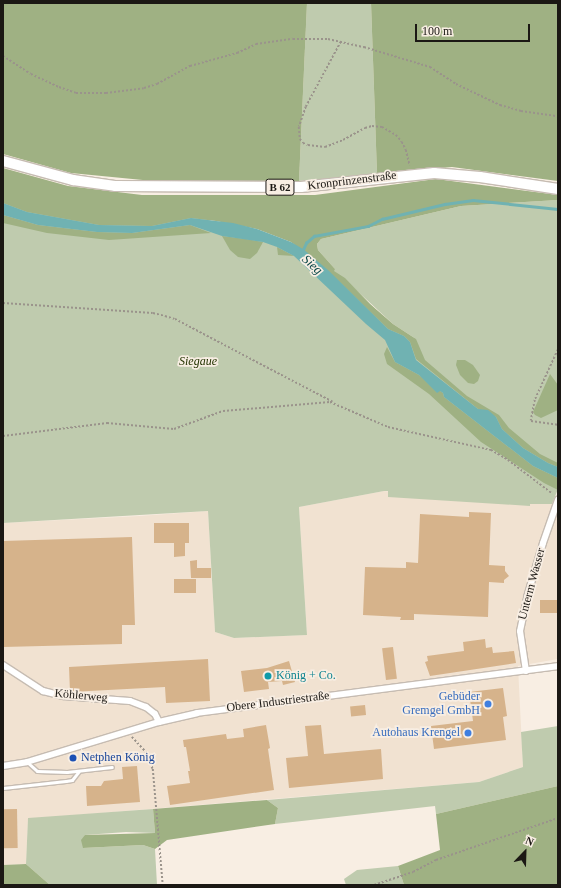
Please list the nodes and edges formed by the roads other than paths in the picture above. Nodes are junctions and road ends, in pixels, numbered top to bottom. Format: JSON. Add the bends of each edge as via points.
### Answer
{"nodes":[{"id":1,"x":3,"y":161,"type":"edge"},
{"id":2,"x":558,"y":188,"type":"edge"},
{"id":3,"x":558,"y":500,"type":"edge"},
{"id":4,"x":3,"y":665,"type":"edge"},
{"id":5,"x":558,"y":666,"type":"edge"},
{"id":6,"x":526,"y":671,"type":"junction"},
{"id":7,"x":159,"y":722,"type":"junction"},
{"id":8,"x":27,"y":762,"type":"junction"},
{"id":9,"x":3,"y":766,"type":"edge"},
{"id":10,"x":112,"y":767,"type":"dead end"},
{"id":11,"x":79,"y":771,"type":"junction"},
{"id":12,"x":3,"y":788,"type":"edge"}],
"edges":[{"from":1,"to":2,"type":"main road","name":"Kronprinzenstraße","number":"B 62","via":[[73,180],[122,186],[301,187],[434,173]]},
{"from":3,"to":6,"type":"street","name":"Unterm Wasser","via":[[543,543],[520,631]]},
{"from":4,"to":7,"type":"street","name":"Köhlerweg","via":[[43,692],[130,701],[146,707],[155,714]]},
{"from":5,"to":6,"type":"street","name":"Obere Industriestraße"},
{"from":6,"to":7,"type":"street","name":"Obere Industriestraße","via":[[230,708]]},
{"from":7,"to":8,"type":"street","name":"Obere Industriestraße"},
{"from":8,"to":9,"type":"street","name":"Obere Industriestraße"},
{"from":8,"to":11,"type":"lane","via":[[37,771]]},
{"from":10,"to":11,"type":"lane"},
{"from":11,"to":12,"type":"lane","via":[[72,780]]}]}
